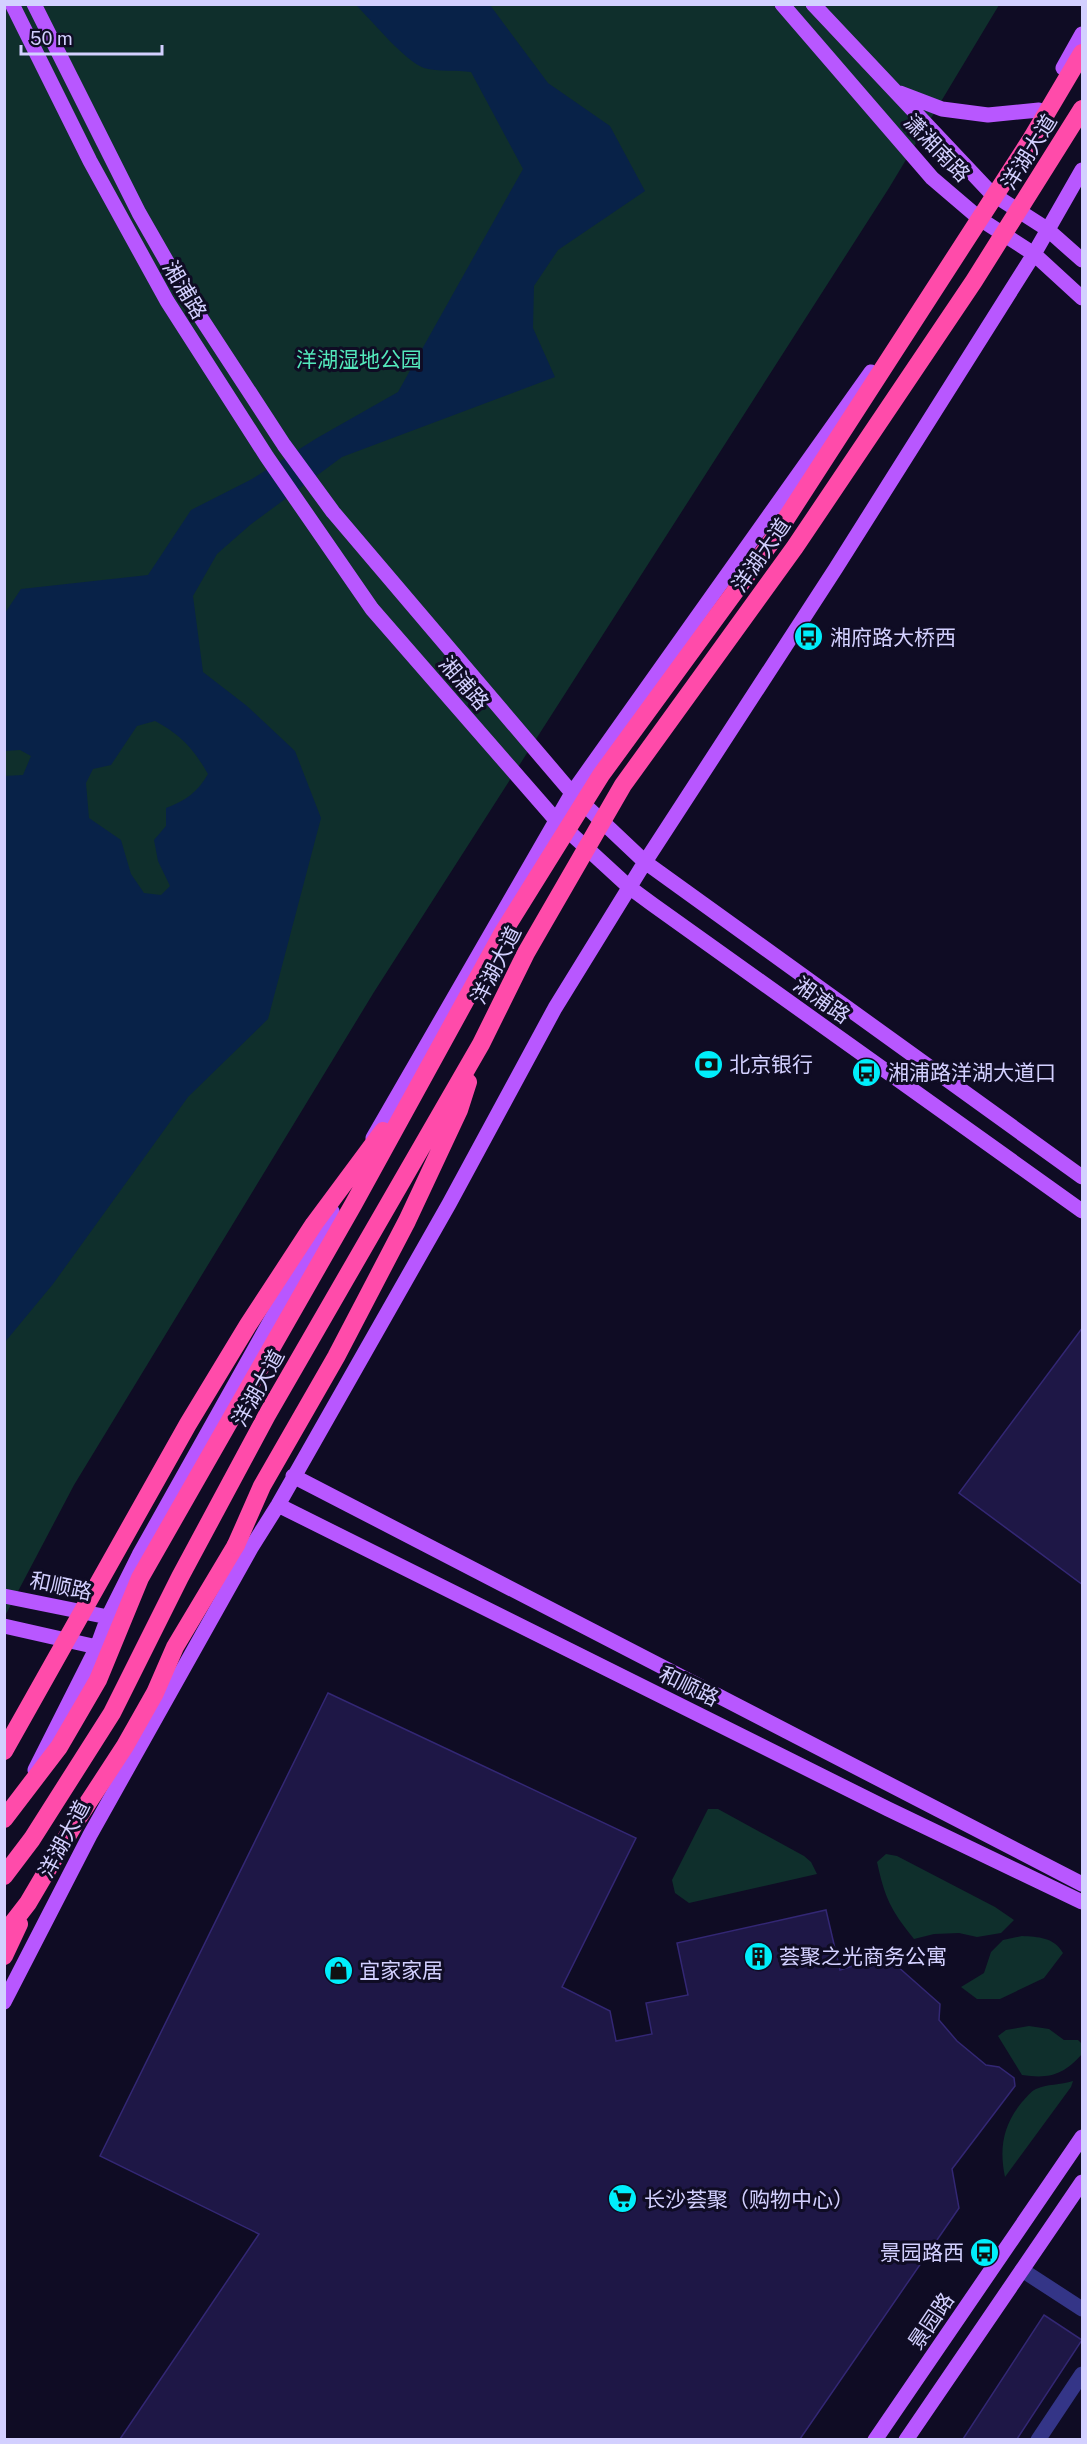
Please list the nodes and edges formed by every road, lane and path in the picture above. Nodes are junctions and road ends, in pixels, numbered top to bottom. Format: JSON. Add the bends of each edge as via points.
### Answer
{"nodes":[{"id":1,"x":12,"y":4,"type":"edge"},
{"id":2,"x":34,"y":4,"type":"edge"},
{"id":3,"x":782,"y":4,"type":"edge"},
{"id":4,"x":813,"y":4,"type":"edge"},
{"id":5,"x":1083,"y":34,"type":"edge"},
{"id":6,"x":1083,"y":53,"type":"edge"},
{"id":7,"x":894,"y":91,"type":"junction"},
{"id":8,"x":1083,"y":109,"type":"edge"},
{"id":9,"x":1039,"y":110,"type":"junction"},
{"id":10,"x":1083,"y":170,"type":"edge"},
{"id":11,"x":991,"y":193,"type":"junction"},
{"id":12,"x":980,"y":219,"type":"junction"},
{"id":13,"x":1047,"y":229,"type":"junction"},
{"id":14,"x":1034,"y":254,"type":"junction"},
{"id":15,"x":1083,"y":260,"type":"edge"},
{"id":16,"x":1083,"y":298,"type":"edge"},
{"id":17,"x":572,"y":793,"type":"junction"},
{"id":18,"x":555,"y":819,"type":"junction"},
{"id":19,"x":645,"y":862,"type":"junction"},
{"id":20,"x":629,"y":887,"type":"junction"},
{"id":21,"x":459,"y":1011,"type":"junction"},
{"id":22,"x":482,"y":1044,"type":"junction"},
{"id":23,"x":1083,"y":1177,"type":"edge"},
{"id":24,"x":1083,"y":1211,"type":"edge"},
{"id":25,"x":293,"y":1476,"type":"junction"},
{"id":26,"x":278,"y":1505,"type":"junction"},
{"id":27,"x":4,"y":1596,"type":"edge"},
{"id":28,"x":108,"y":1617,"type":"junction"},
{"id":29,"x":4,"y":1626,"type":"edge"},
{"id":30,"x":98,"y":1647,"type":"junction"},
{"id":31,"x":4,"y":1751,"type":"edge"},
{"id":32,"x":4,"y":1820,"type":"edge"},
{"id":33,"x":4,"y":1828,"type":"edge"},
{"id":34,"x":4,"y":1876,"type":"edge"},
{"id":35,"x":1083,"y":1884,"type":"edge"},
{"id":36,"x":1083,"y":1902,"type":"edge"},
{"id":37,"x":28,"y":1903,"type":"junction"},
{"id":38,"x":4,"y":1934,"type":"edge"},
{"id":39,"x":4,"y":1956,"type":"edge"},
{"id":40,"x":4,"y":2002,"type":"edge"},
{"id":41,"x":1083,"y":2137,"type":"edge"},
{"id":42,"x":1083,"y":2182,"type":"edge"},
{"id":43,"x":1022,"y":2270,"type":"junction"},
{"id":44,"x":1083,"y":2309,"type":"edge"},
{"id":45,"x":1083,"y":2374,"type":"edge"},
{"id":46,"x":875,"y":2439,"type":"edge"},
{"id":47,"x":906,"y":2439,"type":"edge"},
{"id":48,"x":1038,"y":2439,"type":"edge"}],
"edges":[{"from":1,"to":18,"type":"main road","name":"湘浦路","via":[[135,247],[267,457],[372,609]]},
{"from":2,"to":17,"type":"main road","name":"湘浦路","via":[[145,224],[186,295],[284,445],[327,504]]},
{"from":3,"to":12,"type":"main road","name":"潇湘南路","via":[[932,178]]},
{"from":4,"to":7,"type":"main road","name":"潇湘南路"},
{"from":5,"to":9,"type":"main road"},
{"from":6,"to":21,"type":"highway","name":"洋湖大道","bridge":true,"via":[[769,545],[601,775]]},
{"from":7,"to":9,"type":"main road","via":[[942,109],[988,116]]},
{"from":7,"to":11,"type":"main road","name":"潇湘南路"},
{"from":8,"to":22,"type":"highway","name":"洋湖大道","bridge":true,"via":[[974,281],[795,548],[623,785],[526,953]]},
{"from":9,"to":11,"type":"main road"},
{"from":10,"to":13,"type":"main road","name":"洋湖大道"},
{"from":11,"to":12,"type":"main road"},
{"from":11,"to":13,"type":"main road","name":"潇湘南路"},
{"from":12,"to":14,"type":"main road","name":"潇湘南路"},
{"from":12,"to":17,"type":"main road"},
{"from":13,"to":14,"type":"main road","name":"洋湖大道"},
{"from":13,"to":15,"type":"main road","name":"潇湘南路"},
{"from":14,"to":16,"type":"main road","name":"潇湘南路"},
{"from":14,"to":19,"type":"main road","name":"洋湖大道"},
{"from":17,"to":18,"type":"main road"},
{"from":17,"to":19,"type":"main road","name":"湘浦路"},
{"from":18,"to":20,"type":"main road","name":"湘浦路"},
{"from":18,"to":28,"type":"main road","via":[[235,1381]]},
{"from":19,"to":20,"type":"main road","name":"洋湖大道"},
{"from":19,"to":23,"type":"main road","name":"湘浦路"},
{"from":20,"to":24,"type":"main road","name":"湘浦路"},
{"from":20,"to":25,"type":"main road","name":"洋湖大道","via":[[555,1008],[449,1204]]},
{"from":21,"to":31,"type":"highway","bridge":true,"via":[[428,1066],[248,1325]]},
{"from":21,"to":32,"type":"highway","name":"洋湖大道","bridge":true,"via":[[140,1578],[98,1680],[59,1747]]},
{"from":22,"to":34,"type":"highway","name":"洋湖大道","bridge":true,"via":[[267,1415],[112,1713]]},
{"from":22,"to":37,"type":"highway","bridge":true,"via":[[459,1110],[336,1357],[262,1486],[236,1545],[175,1647],[155,1694]]},
{"from":25,"to":26,"type":"main road","name":"洋湖大道"},
{"from":25,"to":35,"type":"main road","name":"和顺路"},
{"from":26,"to":36,"type":"main road","name":"和顺路"},
{"from":26,"to":40,"type":"main road","name":"洋湖大道","via":[[90,1835]]},
{"from":27,"to":28,"type":"main road","name":"和顺路"},
{"from":28,"to":30,"type":"main road"},
{"from":29,"to":30,"type":"main road"},
{"from":30,"to":33,"type":"main road"},
{"from":37,"to":38,"type":"highway"},
{"from":37,"to":39,"type":"highway"},
{"from":41,"to":46,"type":"main road","name":"景园路"},
{"from":42,"to":43,"type":"main road"},
{"from":43,"to":44,"type":"street"},
{"from":43,"to":47,"type":"main road"},
{"from":45,"to":48,"type":"street"}]}
